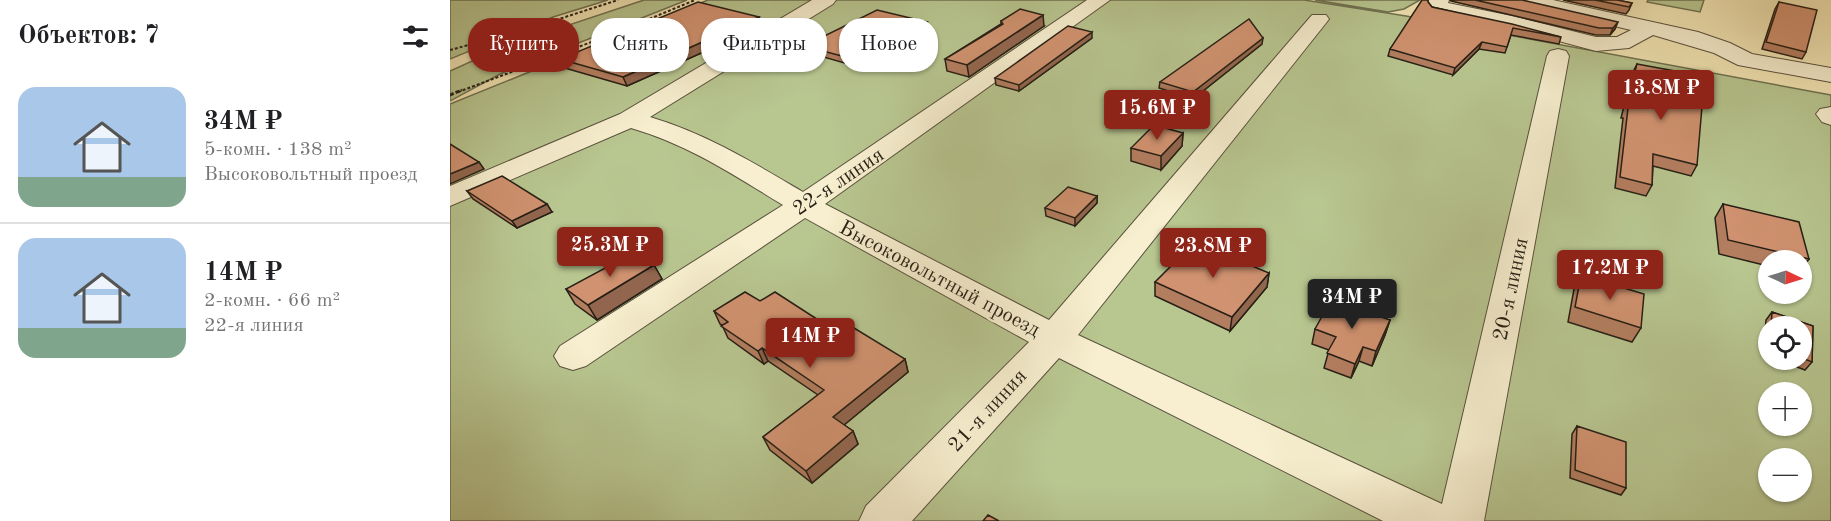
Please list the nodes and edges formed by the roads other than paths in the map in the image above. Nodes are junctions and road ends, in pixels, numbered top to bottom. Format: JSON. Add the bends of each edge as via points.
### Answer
{"nodes":[{"id":1,"x":826,"y":0,"type":"edge"},
{"id":2,"x":1100,"y":0,"type":"edge"},
{"id":3,"x":1439,"y":0,"type":"edge"},
{"id":4,"x":1527,"y":0,"type":"edge"},
{"id":5,"x":1319,"y":19,"type":"dead end"},
{"id":6,"x":1651,"y":28,"type":"junction"},
{"id":7,"x":1558,"y":56,"type":"dead end"},
{"id":8,"x":1831,"y":75,"type":"edge"},
{"id":9,"x":629,"y":119,"type":"junction"},
{"id":10,"x":450,"y":197,"type":"edge"},
{"id":11,"x":804,"y":205,"type":"junction"},
{"id":12,"x":1054,"y":339,"type":"junction"},
{"id":13,"x":573,"y":356,"type":"dead end"},
{"id":14,"x":882,"y":521,"type":"edge"},
{"id":15,"x":1429,"y":521,"type":"edge"},
{"id":16,"x":1461,"y":521,"type":"edge"}],
"edges":[{"from":1,"to":9,"type":"street"},
{"from":2,"to":11,"type":"street","name":"22-я линия"},
{"from":3,"to":6,"type":"street","via":[[1438,6],[1596,44],[1621,43]]},
{"from":4,"to":6,"type":"street"},
{"from":5,"to":12,"type":"street","name":"21-я линия"},
{"from":6,"to":8,"type":"street","via":[[1690,37],[1746,60]]},
{"from":7,"to":16,"type":"street","name":"20-я линия"},
{"from":9,"to":10,"type":"street"},
{"from":9,"to":11,"type":"street","name":"Высоковольтный проезд","via":[[711,149]]},
{"from":11,"to":12,"type":"street","name":"Высоковольтный проезд"},
{"from":11,"to":13,"type":"street","name":"22-я линия"},
{"from":12,"to":14,"type":"street","name":"21-я линия"},
{"from":12,"to":15,"type":"street","name":"Высоковольтный проезд"}]}
